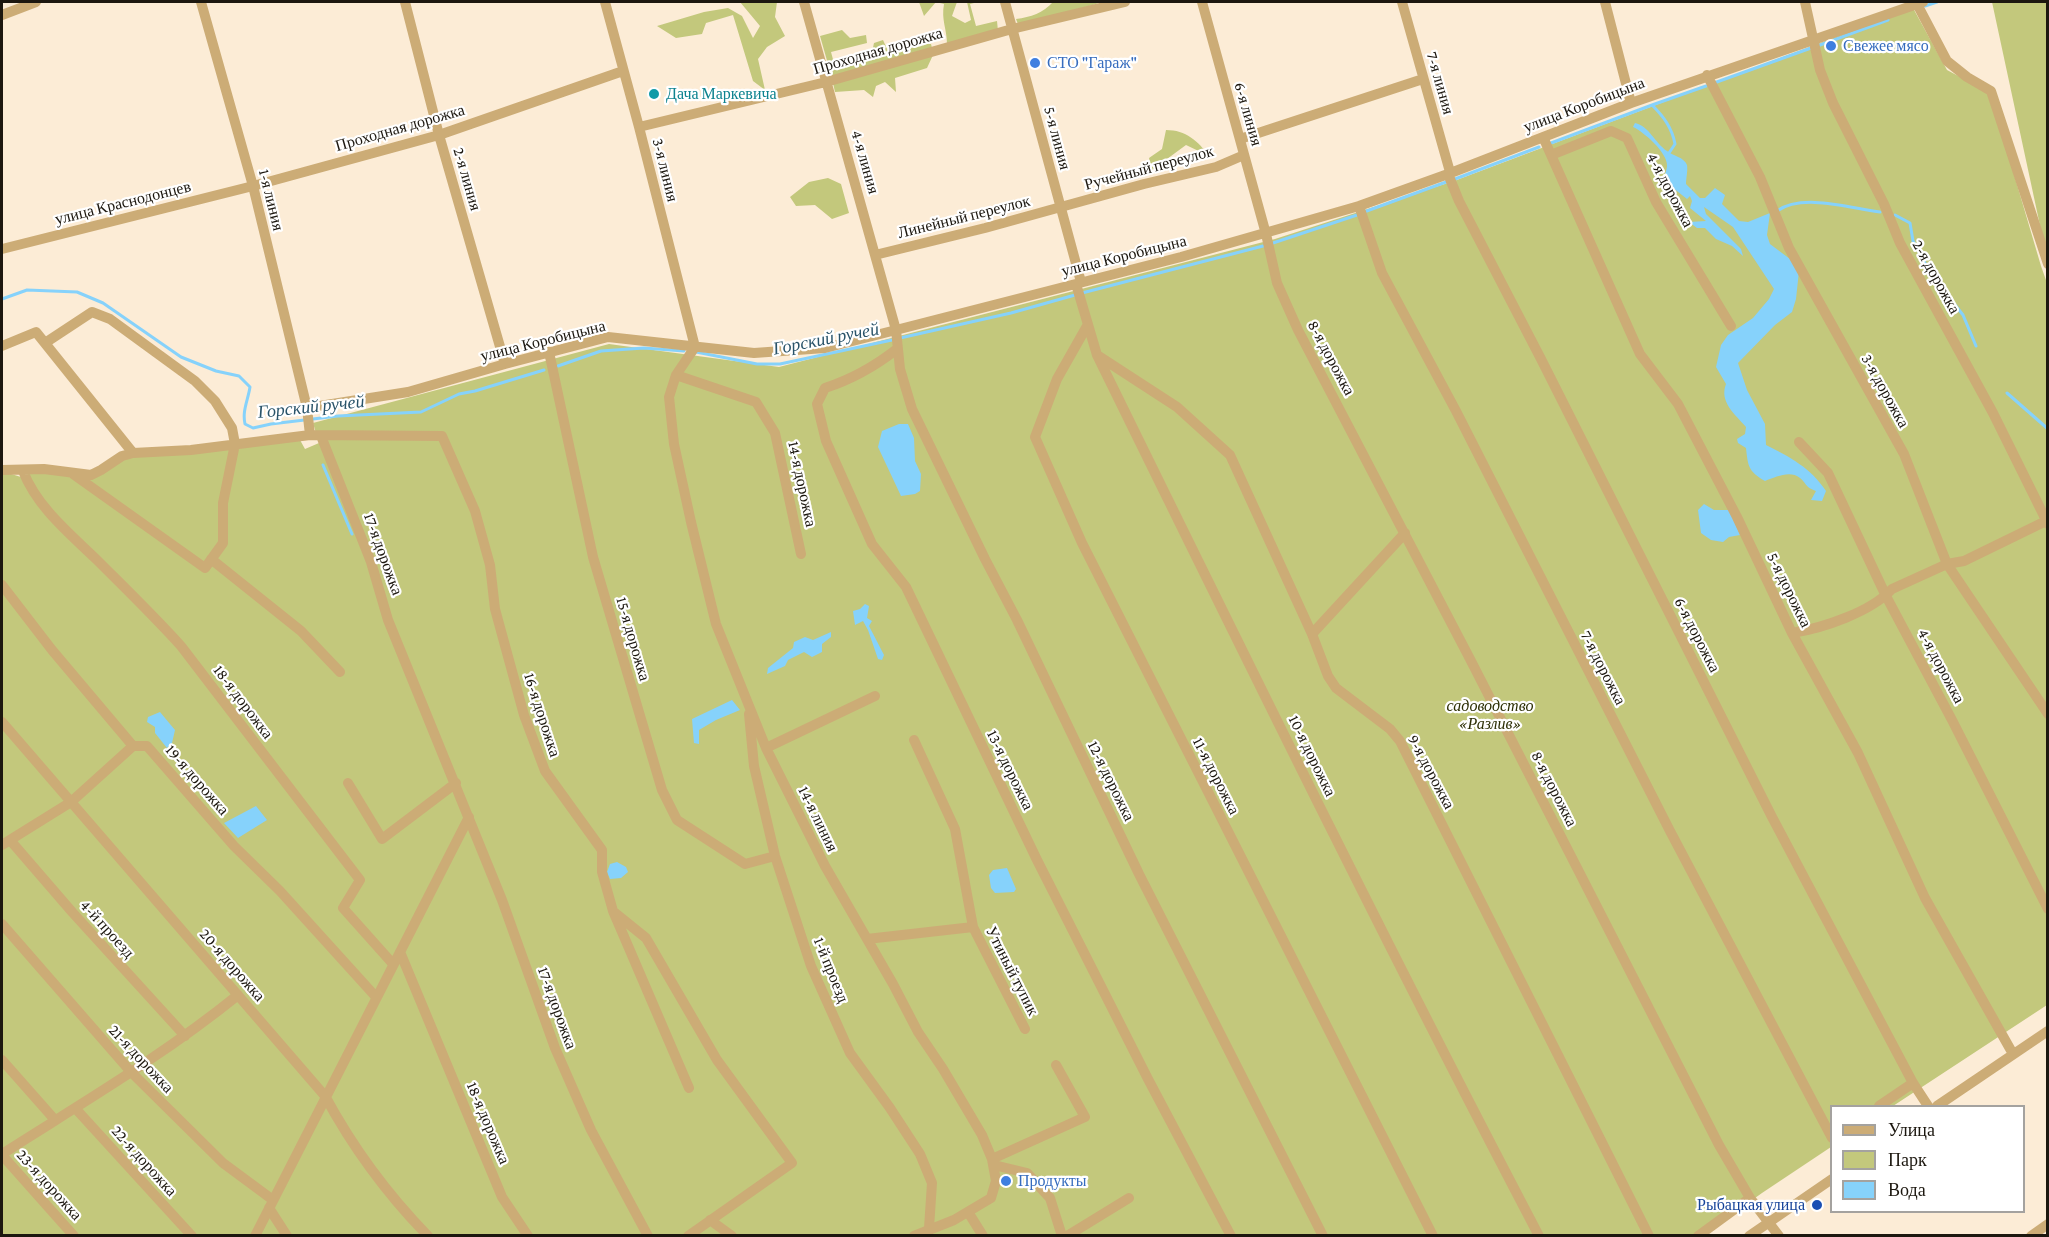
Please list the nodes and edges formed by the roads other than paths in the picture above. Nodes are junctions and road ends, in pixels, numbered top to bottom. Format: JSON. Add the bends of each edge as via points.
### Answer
{"nodes":[{"id":1,"x":36,"y":2,"type":"edge"},
{"id":2,"x":201,"y":2,"type":"edge"},
{"id":3,"x":405,"y":2,"type":"edge"},
{"id":4,"x":605,"y":2,"type":"edge"},
{"id":5,"x":804,"y":2,"type":"edge"},
{"id":6,"x":1005,"y":2,"type":"edge"},
{"id":7,"x":1125,"y":2,"type":"edge"},
{"id":8,"x":1202,"y":2,"type":"edge"},
{"id":9,"x":1402,"y":2,"type":"edge"},
{"id":10,"x":1605,"y":2,"type":"edge"},
{"id":11,"x":1804,"y":2,"type":"edge"},
{"id":12,"x":1920,"y":3,"type":"edge"},
{"id":13,"x":2,"y":15,"type":"edge"},
{"id":14,"x":1012,"y":29,"type":"junction"},
{"id":15,"x":1814,"y":39,"type":"junction"},
{"id":16,"x":623,"y":71,"type":"junction"},
{"id":17,"x":1707,"y":75,"type":"junction"},
{"id":18,"x":1423,"y":79,"type":"junction"},
{"id":19,"x":826,"y":82,"type":"junction"},
{"id":20,"x":1631,"y":103,"type":"junction"},
{"id":21,"x":639,"y":127,"type":"junction"},
{"id":22,"x":439,"y":135,"type":"junction"},
{"id":23,"x":1543,"y":137,"type":"junction"},
{"id":24,"x":1240,"y":139,"type":"junction"},
{"id":25,"x":1244,"y":155,"type":"junction"},
{"id":26,"x":1551,"y":155,"type":"junction"},
{"id":27,"x":1449,"y":173,"type":"junction"},
{"id":28,"x":253,"y":186,"type":"junction"},
{"id":29,"x":1359,"y":206,"type":"junction"},
{"id":30,"x":1060,"y":207,"type":"junction"},
{"id":31,"x":1266,"y":234,"type":"junction"},
{"id":32,"x":2,"y":249,"type":"edge"},
{"id":33,"x":875,"y":255,"type":"junction"},
{"id":34,"x":2048,"y":264,"type":"edge"},
{"id":35,"x":1078,"y":283,"type":"junction"},
{"id":36,"x":1087,"y":326,"type":"junction"},
{"id":37,"x":1731,"y":326,"type":"dead end"},
{"id":38,"x":896,"y":330,"type":"junction"},
{"id":39,"x":45,"y":343,"type":"junction"},
{"id":40,"x":2,"y":346,"type":"edge"},
{"id":41,"x":694,"y":347,"type":"junction"},
{"id":42,"x":897,"y":349,"type":"junction"},
{"id":43,"x":549,"y":352,"type":"junction"},
{"id":44,"x":1097,"y":355,"type":"junction"},
{"id":45,"x":505,"y":364,"type":"junction"},
{"id":46,"x":676,"y":375,"type":"junction"},
{"id":47,"x":311,"y":424,"type":"junction"},
{"id":48,"x":1799,"y":442,"type":"dead end"},
{"id":49,"x":235,"y":444,"type":"junction"},
{"id":50,"x":133,"y":453,"type":"junction"},
{"id":51,"x":2,"y":470,"type":"edge"},
{"id":52,"x":23,"y":471,"type":"junction"},
{"id":53,"x":73,"y":474,"type":"junction"},
{"id":54,"x":2047,"y":523,"type":"edge"},
{"id":55,"x":1405,"y":533,"type":"junction"},
{"id":56,"x":801,"y":554,"type":"dead end"},
{"id":57,"x":211,"y":560,"type":"junction"},
{"id":58,"x":1947,"y":564,"type":"junction"},
{"id":59,"x":2,"y":585,"type":"edge"},
{"id":60,"x":1886,"y":596,"type":"junction"},
{"id":61,"x":1792,"y":633,"type":"junction"},
{"id":62,"x":1312,"y":634,"type":"junction"},
{"id":63,"x":340,"y":672,"type":"dead end"},
{"id":64,"x":875,"y":696,"type":"dead end"},
{"id":65,"x":748,"y":702,"type":"junction"},
{"id":66,"x":2048,"y":714,"type":"edge"},
{"id":67,"x":2,"y":722,"type":"edge"},
{"id":68,"x":914,"y":740,"type":"dead end"},
{"id":69,"x":133,"y":746,"type":"junction"},
{"id":70,"x":766,"y":748,"type":"junction"},
{"id":71,"x":348,"y":783,"type":"dead end"},
{"id":72,"x":456,"y":783,"type":"junction"},
{"id":73,"x":71,"y":802,"type":"junction"},
{"id":74,"x":469,"y":817,"type":"junction"},
{"id":75,"x":6,"y":842,"type":"edge"},
{"id":76,"x":775,"y":856,"type":"junction"},
{"id":77,"x":2048,"y":909,"type":"edge"},
{"id":78,"x":613,"y":911,"type":"junction"},
{"id":79,"x":2,"y":924,"type":"edge"},
{"id":80,"x":973,"y":927,"type":"junction"},
{"id":81,"x":867,"y":939,"type":"junction"},
{"id":82,"x":399,"y":952,"type":"junction"},
{"id":83,"x":393,"y":964,"type":"junction"},
{"id":84,"x":238,"y":995,"type":"junction"},
{"id":85,"x":376,"y":997,"type":"junction"},
{"id":86,"x":1025,"y":1029,"type":"dead end"},
{"id":87,"x":2048,"y":1031,"type":"edge"},
{"id":88,"x":184,"y":1036,"type":"junction"},
{"id":89,"x":2013,"y":1054,"type":"junction"},
{"id":90,"x":2,"y":1060,"type":"edge"},
{"id":91,"x":1056,"y":1065,"type":"dead end"},
{"id":92,"x":131,"y":1072,"type":"junction"},
{"id":93,"x":1913,"y":1083,"type":"junction"},
{"id":94,"x":689,"y":1088,"type":"dead end"},
{"id":95,"x":325,"y":1096,"type":"junction"},
{"id":96,"x":1882,"y":1105,"type":"edge"},
{"id":97,"x":1927,"y":1105,"type":"edge"},
{"id":98,"x":1940,"y":1105,"type":"edge"},
{"id":99,"x":75,"y":1108,"type":"junction"},
{"id":100,"x":55,"y":1120,"type":"junction"},
{"id":101,"x":1830,"y":1134,"type":"edge"},
{"id":102,"x":2,"y":1154,"type":"edge"},
{"id":103,"x":993,"y":1162,"type":"junction"},
{"id":104,"x":1830,"y":1180,"type":"edge"},
{"id":105,"x":1129,"y":1198,"type":"dead end"},
{"id":106,"x":1750,"y":1198,"type":"junction"},
{"id":107,"x":271,"y":1204,"type":"junction"},
{"id":108,"x":968,"y":1212,"type":"junction"},
{"id":109,"x":710,"y":1220,"type":"junction"},
{"id":110,"x":1768,"y":1222,"type":"junction"},
{"id":111,"x":2048,"y":1224,"type":"edge"},
{"id":112,"x":929,"y":1228,"type":"junction"},
{"id":113,"x":74,"y":1236,"type":"edge"},
{"id":114,"x":192,"y":1236,"type":"edge"},
{"id":115,"x":255,"y":1236,"type":"edge"},
{"id":116,"x":287,"y":1236,"type":"edge"},
{"id":117,"x":428,"y":1236,"type":"edge"},
{"id":118,"x":528,"y":1236,"type":"edge"},
{"id":119,"x":648,"y":1236,"type":"edge"},
{"id":120,"x":688,"y":1236,"type":"edge"},
{"id":121,"x":732,"y":1236,"type":"edge"},
{"id":122,"x":914,"y":1236,"type":"edge"},
{"id":123,"x":983,"y":1236,"type":"edge"},
{"id":124,"x":1062,"y":1236,"type":"edge"},
{"id":125,"x":1067,"y":1236,"type":"edge"},
{"id":126,"x":1232,"y":1236,"type":"edge"},
{"id":127,"x":1323,"y":1236,"type":"edge"},
{"id":128,"x":1433,"y":1236,"type":"edge"},
{"id":129,"x":1539,"y":1236,"type":"edge"},
{"id":130,"x":1649,"y":1236,"type":"edge"},
{"id":131,"x":1698,"y":1236,"type":"edge"},
{"id":132,"x":1749,"y":1236,"type":"edge"},
{"id":133,"x":1779,"y":1236,"type":"edge"},
{"id":134,"x":2031,"y":1236,"type":"edge"}],
"edges":[{"from":1,"to":13,"type":"street"},
{"from":2,"to":28,"type":"street","name":"1-я линия"},
{"from":3,"to":22,"type":"street","name":"2-я линия"},
{"from":4,"to":16,"type":"street","name":"3-я линия"},
{"from":5,"to":19,"type":"street","name":"4-я линия"},
{"from":6,"to":14,"type":"street","name":"5-я линия"},
{"from":7,"to":14,"type":"street","name":"Проходная дорожка"},
{"from":8,"to":24,"type":"street","name":"6-я линия"},
{"from":9,"to":18,"type":"street","name":"7-я линия"},
{"from":10,"to":20,"type":"street"},
{"from":11,"to":15,"type":"street","name":"2-я дорожка"},
{"from":12,"to":15,"type":"street","name":"улица Коробицына"},
{"from":12,"to":34,"type":"street","via":[[1947,61],[1991,91]]},
{"from":14,"to":19,"type":"street","name":"Проходная дорожка"},
{"from":14,"to":30,"type":"street","name":"5-я линия"},
{"from":15,"to":17,"type":"street","name":"улица Коробицына"},
{"from":15,"to":54,"type":"street","name":"2-я дорожка","via":[[1820,70],[1833,103],[1900,243],[1993,413]]},
{"from":16,"to":21,"type":"street","name":"3-я линия"},
{"from":16,"to":22,"type":"street","name":"Проходная дорожка"},
{"from":17,"to":20,"type":"street","name":"улица Коробицына"},
{"from":17,"to":58,"type":"street","name":"3-я дорожка","via":[[1760,177],[1788,248],[1904,454]]},
{"from":18,"to":24,"type":"street"},
{"from":18,"to":27,"type":"street","name":"7-я линия"},
{"from":19,"to":21,"type":"street","name":"Проходная дорожка"},
{"from":19,"to":33,"type":"street","name":"4-я линия"},
{"from":20,"to":23,"type":"street","name":"улица Коробицына"},
{"from":21,"to":41,"type":"street","name":"3-я линия"},
{"from":22,"to":28,"type":"street","name":"Проходная дорожка"},
{"from":22,"to":45,"type":"street","name":"2-я линия"},
{"from":23,"to":26,"type":"street","name":"5-я дорожка"},
{"from":23,"to":27,"type":"street","name":"улица Коробицына"},
{"from":24,"to":25,"type":"street","name":"6-я линия"},
{"from":25,"to":30,"type":"street","name":"Ручейный переулок","via":[[1216,167]]},
{"from":25,"to":31,"type":"street","name":"6-я линия"},
{"from":26,"to":37,"type":"street","name":"4-я дорожка","via":[[1611,131],[1627,138],[1656,202]]},
{"from":26,"to":61,"type":"street","name":"5-я дорожка","via":[[1641,354],[1678,404]]},
{"from":27,"to":29,"type":"street","name":"улица Коробицына"},
{"from":27,"to":93,"type":"street","name":"6-я дорожка","via":[[1459,201],[1772,817]]},
{"from":28,"to":32,"type":"street","name":"улица Краснодонцев"},
{"from":28,"to":47,"type":"street","name":"1-я линия"},
{"from":29,"to":31,"type":"street","name":"улица Коробицына"},
{"from":29,"to":101,"type":"street","name":"7-я дорожка","via":[[1382,273]]},
{"from":30,"to":33,"type":"street","name":"Линейный переулок"},
{"from":30,"to":35,"type":"street","name":"5-я линия"},
{"from":31,"to":35,"type":"street","name":"улица Коробицына"},
{"from":31,"to":55,"type":"street","name":"8-я дорожка","via":[[1277,283],[1298,330]]},
{"from":33,"to":38,"type":"street","name":"4-я линия"},
{"from":35,"to":36,"type":"street","name":"10-я дорожка"},
{"from":35,"to":38,"type":"street","name":"улица Коробицына"},
{"from":36,"to":44,"type":"street","name":"10-я дорожка"},
{"from":36,"to":128,"type":"street","name":"11-я дорожка","via":[[1058,379],[1035,436],[1082,543]]},
{"from":38,"to":41,"type":"street","name":"улица Коробицына","via":[[825,348],[754,353]]},
{"from":38,"to":42,"type":"street","name":"12-я дорожка"},
{"from":39,"to":40,"type":"street","via":[[36,332]]},
{"from":39,"to":49,"type":"street","via":[[92,312],[110,319],[195,381],[215,401],[232,428]]},
{"from":39,"to":50,"type":"street"},
{"from":41,"to":43,"type":"street","name":"улица Коробицына","via":[[608,337]]},
{"from":41,"to":46,"type":"street","name":"14-я линия"},
{"from":42,"to":126,"type":"street","name":"13-я дорожка","via":[[850,380],[825,388],[817,404],[826,441],[872,544],[906,587],[1036,860]]},
{"from":42,"to":127,"type":"street","name":"12-я дорожка","via":[[912,409],[1139,874]]},
{"from":43,"to":45,"type":"street","name":"улица Коробицына"},
{"from":43,"to":76,"type":"street","name":"15-я дорожка","via":[[593,557],[662,790],[677,820],[745,864]]},
{"from":44,"to":62,"type":"street","name":"9-я дорожка","via":[[1177,407],[1230,455]]},
{"from":44,"to":129,"type":"street","name":"10-я дорожка","via":[[1362,890]]},
{"from":45,"to":47,"type":"street","name":"улица Коробицына"},
{"from":46,"to":56,"type":"street","name":"14-я дорожка","via":[[756,402],[775,433]]},
{"from":46,"to":65,"type":"street","name":"14-я линия","via":[[669,397],[674,444],[691,522],[716,624]]},
{"from":47,"to":49,"type":"street"},
{"from":47,"to":72,"type":"street","name":"17-я дорожка","via":[[371,562],[388,620]]},
{"from":47,"to":78,"type":"street","name":"16-я дорожка","via":[[442,436],[475,511],[490,565],[495,609],[524,715],[545,771],[602,850],[602,872]]},
{"from":48,"to":60,"type":"street","name":"4-я дорожка","via":[[1827,473]]},
{"from":49,"to":50,"type":"street"},
{"from":49,"to":57,"type":"street","via":[[223,503],[224,543]]},
{"from":50,"to":53,"type":"street","via":[[90,475]]},
{"from":51,"to":52,"type":"street"},
{"from":52,"to":53,"type":"street","via":[[58,470]]},
{"from":52,"to":83,"type":"street","name":"18-я дорожка","via":[[31,489],[56,520],[182,646],[360,880],[343,908]]},
{"from":53,"to":57,"type":"street","via":[[205,568]]},
{"from":54,"to":58,"type":"street","via":[[1964,561]]},
{"from":55,"to":62,"type":"street"},
{"from":55,"to":106,"type":"street","name":"8-я дорожка"},
{"from":57,"to":63,"type":"street","via":[[301,631]]},
{"from":58,"to":60,"type":"street","via":[[1892,589]]},
{"from":58,"to":66,"type":"street","name":"3-я дорожка"},
{"from":59,"to":69,"type":"street","name":"19-я дорожка"},
{"from":60,"to":61,"type":"street","via":[[1850,616]]},
{"from":60,"to":77,"type":"street","name":"4-я дорожка"},
{"from":61,"to":89,"type":"street","name":"5-я дорожка","via":[[1858,753],[1925,898]]},
{"from":62,"to":130,"type":"street","name":"9-я дорожка","via":[[1336,688],[1400,741]]},
{"from":64,"to":70,"type":"street"},
{"from":65,"to":70,"type":"street","name":"14-я линия"},
{"from":65,"to":76,"type":"street","name":"1-й проезд","via":[[754,766]]},
{"from":67,"to":73,"type":"street","name":"20-я дорожка"},
{"from":68,"to":80,"type":"street","name":"Утиный тупик","via":[[955,829]]},
{"from":69,"to":73,"type":"street"},
{"from":69,"to":85,"type":"street","name":"19-я дорожка","via":[[147,746],[234,846]]},
{"from":70,"to":81,"type":"street","name":"14-я линия","via":[[825,866]]},
{"from":71,"to":72,"type":"street","via":[[382,839]]},
{"from":72,"to":74,"type":"street","name":"17-я дорожка"},
{"from":73,"to":75,"type":"street"},
{"from":73,"to":84,"type":"street","name":"20-я дорожка"},
{"from":74,"to":82,"type":"street"},
{"from":74,"to":119,"type":"street","name":"17-я дорожка","via":[[555,1048],[591,1130]]},
{"from":75,"to":88,"type":"street","name":"4-й проезд"},
{"from":76,"to":112,"type":"street","name":"1-й проезд","via":[[811,966],[850,1053],[920,1154],[932,1184]]},
{"from":78,"to":94,"type":"street","name":"16-я дорожка"},
{"from":78,"to":109,"type":"street","via":[[646,938],[717,1060],[792,1164]]},
{"from":79,"to":92,"type":"street","name":"21-я дорожка"},
{"from":80,"to":81,"type":"street","name":"Утиный тупик"},
{"from":80,"to":86,"type":"street","name":"Утиный тупик"},
{"from":81,"to":103,"type":"street","name":"14-я линия","via":[[918,1032],[982,1135]]},
{"from":82,"to":83,"type":"street"},
{"from":82,"to":118,"type":"street","name":"18-я дорожка","via":[[502,1197]]},
{"from":83,"to":85,"type":"street"},
{"from":84,"to":88,"type":"street"},
{"from":84,"to":95,"type":"street","name":"20-я дорожка"},
{"from":85,"to":95,"type":"street"},
{"from":87,"to":89,"type":"street"},
{"from":88,"to":92,"type":"street"},
{"from":89,"to":98,"type":"street"},
{"from":90,"to":100,"type":"street"},
{"from":91,"to":103,"type":"street","via":[[1085,1117]]},
{"from":92,"to":99,"type":"street"},
{"from":92,"to":107,"type":"street","name":"21-я дорожка","via":[[223,1163]]},
{"from":93,"to":96,"type":"street"},
{"from":93,"to":97,"type":"street","name":"6-я дорожка"},
{"from":95,"to":107,"type":"street"},
{"from":95,"to":117,"type":"street","name":"20-я дорожка","via":[[401,1209]]},
{"from":99,"to":100,"type":"street"},
{"from":99,"to":114,"type":"street","name":"22-я дорожка"},
{"from":100,"to":102,"type":"street"},
{"from":102,"to":113,"type":"street","name":"23-я дорожка"},
{"from":103,"to":108,"type":"street","name":"14-я линия","via":[[996,1181],[990,1198]]},
{"from":103,"to":124,"type":"street","via":[[1027,1173],[1050,1198]]},
{"from":104,"to":110,"type":"street"},
{"from":105,"to":125,"type":"street"},
{"from":106,"to":110,"type":"street","name":"8-я дорожка"},
{"from":106,"to":131,"type":"street"},
{"from":107,"to":115,"type":"street"},
{"from":107,"to":116,"type":"street","name":"21-я дорожка"},
{"from":108,"to":112,"type":"street","name":"14-я линия"},
{"from":108,"to":123,"type":"street"},
{"from":109,"to":120,"type":"street"},
{"from":109,"to":121,"type":"street"},
{"from":110,"to":132,"type":"street"},
{"from":110,"to":133,"type":"street"},
{"from":111,"to":134,"type":"street"},
{"from":112,"to":122,"type":"street","name":"14-я линия"}]}
